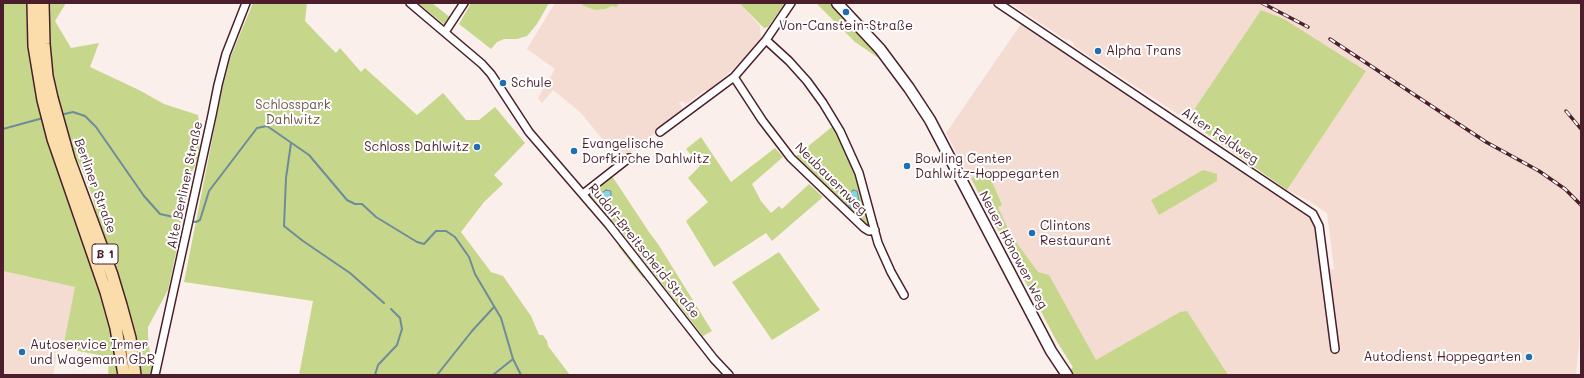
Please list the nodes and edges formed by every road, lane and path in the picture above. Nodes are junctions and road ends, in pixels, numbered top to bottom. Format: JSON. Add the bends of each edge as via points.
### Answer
{"nodes":[{"id":1,"x":32,"y":3,"type":"edge"},
{"id":2,"x":43,"y":3,"type":"edge"},
{"id":3,"x":246,"y":3,"type":"edge"},
{"id":4,"x":410,"y":3,"type":"edge"},
{"id":5,"x":464,"y":3,"type":"edge"},
{"id":6,"x":791,"y":3,"type":"edge"},
{"id":7,"x":837,"y":3,"type":"edge"},
{"id":8,"x":998,"y":3,"type":"edge"},
{"id":9,"x":445,"y":32,"type":"junction"},
{"id":10,"x":766,"y":40,"type":"junction"},
{"id":11,"x":734,"y":77,"type":"junction"},
{"id":12,"x":47,"y":99,"type":"junction"},
{"id":13,"x":660,"y":132,"type":"dead end"},
{"id":14,"x":57,"y":138,"type":"junction"},
{"id":15,"x":629,"y":158,"type":"dead end"},
{"id":16,"x":583,"y":194,"type":"junction"},
{"id":17,"x":875,"y":230,"type":"junction"},
{"id":18,"x":904,"y":295,"type":"dead end"},
{"id":19,"x":1336,"y":349,"type":"dead end"},
{"id":20,"x":124,"y":375,"type":"edge"},
{"id":21,"x":135,"y":375,"type":"edge"},
{"id":22,"x":155,"y":375,"type":"edge"},
{"id":23,"x":729,"y":375,"type":"edge"},
{"id":24,"x":1067,"y":375,"type":"edge"}],
"edges":[{"from":1,"to":12,"type":"main road","name":"Berliner Straße","number":"B 1","via":[[34,46]]},
{"from":2,"to":12,"type":"main road","name":"Berliner Straße","number":"B 1"},
{"from":3,"to":22,"type":"street","name":"Alte Berliner Straße","via":[[226,54],[218,85]]},
{"from":4,"to":9,"type":"street","name":"Rudolf-Breitscheid-Straße"},
{"from":5,"to":9,"type":"street"},
{"from":6,"to":10,"type":"street"},
{"from":7,"to":24,"type":"main road","name":"Neuer Hönower Weg","via":[[890,61],[930,120],[1049,346]]},
{"from":8,"to":19,"type":"street","name":"Alter Feldweg","via":[[1313,214],[1319,226]]},
{"from":9,"to":16,"type":"street","name":"Rudolf-Breitscheid-Straße","via":[[491,74],[529,132]]},
{"from":10,"to":11,"type":"street"},
{"from":10,"to":17,"type":"street","name":"Neubauernweg","via":[[789,60],[823,102],[860,173]]},
{"from":11,"to":13,"type":"street"},
{"from":11,"to":17,"type":"street","name":"Neubauernweg","via":[[791,158],[864,228],[869,231]]},
{"from":12,"to":14,"type":"main road","name":"Berliner Straße","number":"B 1"},
{"from":14,"to":20,"type":"main road","name":"Berliner Straße","number":"B 1","via":[[106,292]]},
{"from":14,"to":21,"type":"main road","name":"Berliner Straße","number":"B 1","via":[[114,282],[130,338]]},
{"from":15,"to":16,"type":"street"},
{"from":16,"to":23,"type":"street","name":"Rudolf-Breitscheid-Straße"},
{"from":17,"to":18,"type":"street","name":"Neubauernweg","via":[[885,260]]}]}
